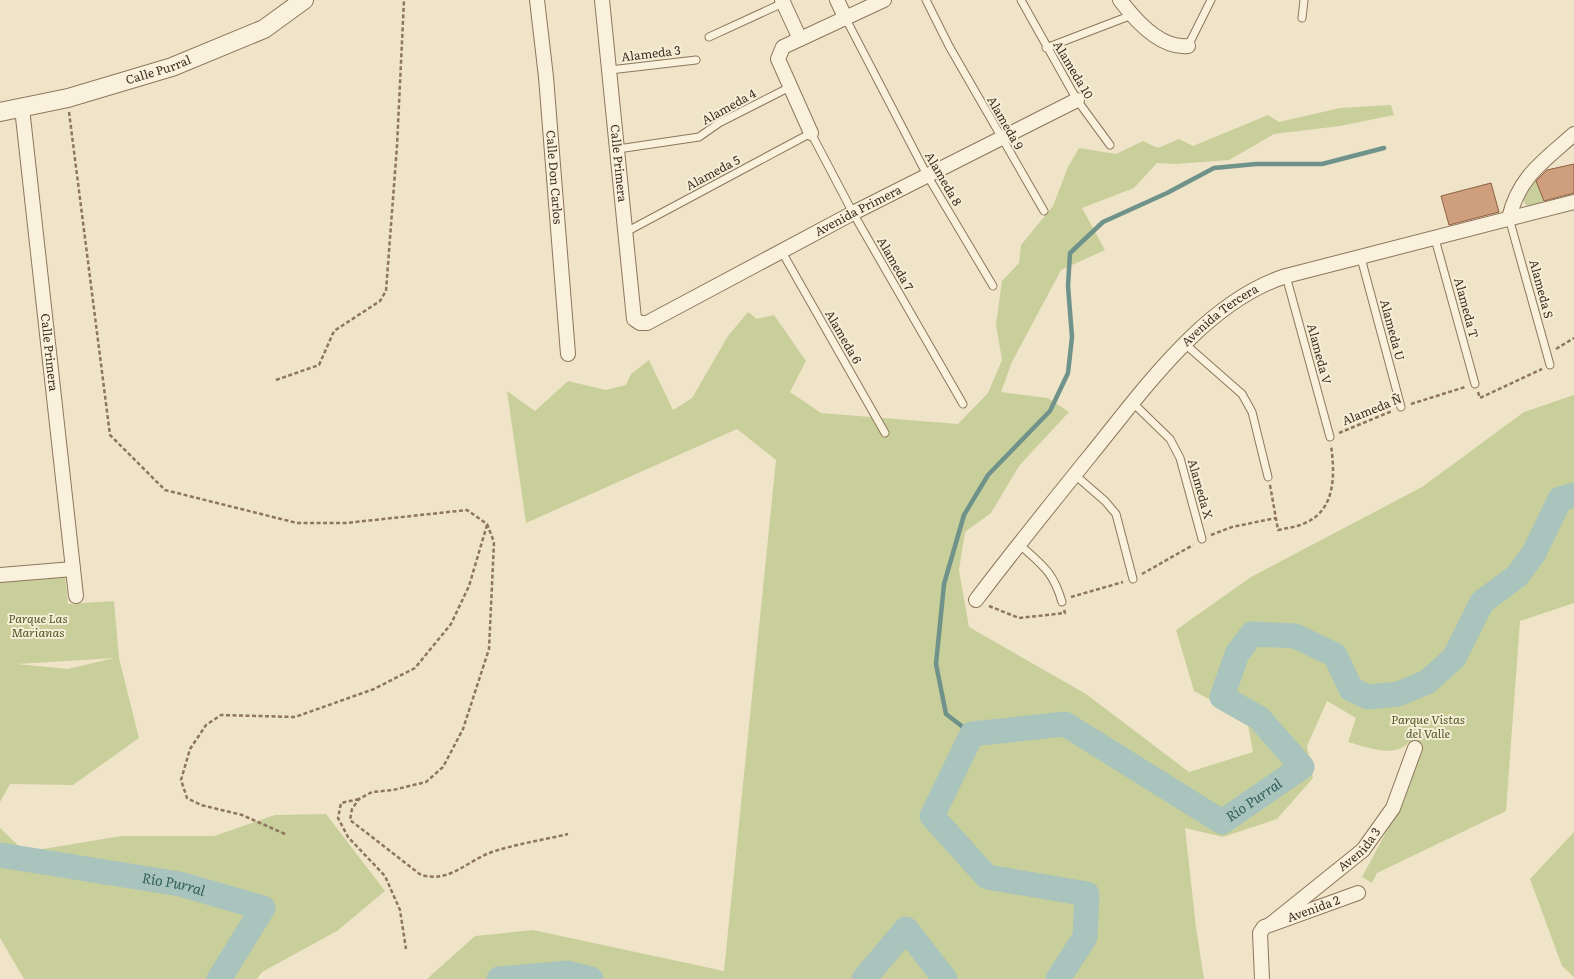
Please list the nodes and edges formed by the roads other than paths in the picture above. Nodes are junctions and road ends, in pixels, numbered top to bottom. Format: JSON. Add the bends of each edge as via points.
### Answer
{"nodes":[{"id":1,"x":304,"y":0,"type":"edge"},
{"id":2,"x":537,"y":0,"type":"edge"},
{"id":3,"x":602,"y":0,"type":"edge"},
{"id":4,"x":837,"y":0,"type":"edge"},
{"id":5,"x":884,"y":0,"type":"edge"},
{"id":6,"x":926,"y":0,"type":"edge"},
{"id":7,"x":1211,"y":0,"type":"edge"},
{"id":8,"x":1304,"y":0,"type":"edge"},
{"id":9,"x":782,"y":1,"type":"edge"},
{"id":10,"x":1023,"y":2,"type":"edge"},
{"id":11,"x":1126,"y":5,"type":"edge"},
{"id":12,"x":1302,"y":18,"type":"dead end"},
{"id":13,"x":846,"y":19,"type":"junction"},
{"id":14,"x":709,"y":37,"type":"dead end"},
{"id":15,"x":800,"y":39,"type":"junction"},
{"id":16,"x":1188,"y":46,"type":"joint"},
{"id":17,"x":1046,"y":48,"type":"junction"},
{"id":18,"x":696,"y":60,"type":"dead end"},
{"id":19,"x":610,"y":70,"type":"junction"},
{"id":20,"x":790,"y":87,"type":"junction"},
{"id":21,"x":1077,"y":100,"type":"junction"},
{"id":22,"x":22,"y":108,"type":"junction"},
{"id":23,"x":0,"y":112,"type":"edge"},
{"id":24,"x":811,"y":133,"type":"junction"},
{"id":25,"x":1574,"y":134,"type":"edge"},
{"id":26,"x":1000,"y":138,"type":"junction"},
{"id":27,"x":1110,"y":145,"type":"dead end"},
{"id":28,"x":618,"y":149,"type":"junction"},
{"id":29,"x":927,"y":175,"type":"junction"},
{"id":30,"x":1574,"y":202,"type":"edge"},
{"id":31,"x":1044,"y":210,"type":"dead end"},
{"id":32,"x":852,"y":212,"type":"junction"},
{"id":33,"x":1510,"y":218,"type":"junction"},
{"id":34,"x":626,"y":232,"type":"junction"},
{"id":35,"x":1436,"y":239,"type":"junction"},
{"id":36,"x":782,"y":252,"type":"junction"},
{"id":37,"x":1361,"y":258,"type":"junction"},
{"id":38,"x":1286,"y":276,"type":"junction"},
{"id":39,"x":993,"y":286,"type":"dead end"},
{"id":40,"x":640,"y":324,"type":"joint"},
{"id":41,"x":1185,"y":344,"type":"junction"},
{"id":42,"x":568,"y":354,"type":"dead end"},
{"id":43,"x":1550,"y":365,"type":"road end"},
{"id":44,"x":1475,"y":384,"type":"road end"},
{"id":45,"x":1133,"y":403,"type":"junction"},
{"id":46,"x":963,"y":404,"type":"dead end"},
{"id":47,"x":1401,"y":407,"type":"road end"},
{"id":48,"x":885,"y":433,"type":"dead end"},
{"id":49,"x":1330,"y":437,"type":"road end"},
{"id":50,"x":1075,"y":475,"type":"junction"},
{"id":51,"x":1268,"y":477,"type":"road end"},
{"id":52,"x":1202,"y":539,"type":"dead end"},
{"id":53,"x":1018,"y":544,"type":"junction"},
{"id":54,"x":73,"y":569,"type":"junction"},
{"id":55,"x":0,"y":575,"type":"edge"},
{"id":56,"x":1133,"y":579,"type":"dead end"},
{"id":57,"x":76,"y":596,"type":"dead end"},
{"id":58,"x":976,"y":600,"type":"dead end"},
{"id":59,"x":1062,"y":602,"type":"dead end"},
{"id":60,"x":1415,"y":748,"type":"dead end"},
{"id":61,"x":1358,"y":893,"type":"dead end"},
{"id":62,"x":1271,"y":924,"type":"junction"},
{"id":63,"x":1262,"y":979,"type":"edge"}],
"edges":[{"from":1,"to":22,"type":"street","name":"Calle Purral","via":[[264,29],[172,66],[68,98]]},
{"from":2,"to":42,"type":"street","name":"Calle Don Carlos"},
{"from":3,"to":19,"type":"street","name":"Calle Primera"},
{"from":4,"to":13,"type":"street"},
{"from":5,"to":13,"type":"street"},
{"from":6,"to":26,"type":"lane","name":"Alameda 9"},
{"from":7,"to":16,"type":"lane"},
{"from":8,"to":12,"type":"lane"},
{"from":9,"to":14,"type":"lane"},
{"from":9,"to":15,"type":"street"},
{"from":10,"to":17,"type":"lane","name":"Alameda 10"},
{"from":11,"to":16,"type":"street","via":[[1154,35],[1168,44]]},
{"from":11,"to":17,"type":"lane"},
{"from":13,"to":15,"type":"street"},
{"from":13,"to":29,"type":"lane","name":"Alameda 8"},
{"from":15,"to":20,"type":"street","via":[[783,46],[779,52],[778,59]]},
{"from":17,"to":21,"type":"lane","name":"Alameda 10"},
{"from":18,"to":19,"type":"lane","name":"Alameda 3"},
{"from":19,"to":28,"type":"street","name":"Calle Primera"},
{"from":20,"to":24,"type":"street"},
{"from":20,"to":28,"type":"lane","name":"Alameda 4","via":[[719,123],[699,137]]},
{"from":21,"to":26,"type":"street","name":"Avenida Primera"},
{"from":21,"to":27,"type":"lane","name":"Alameda 10"},
{"from":22,"to":23,"type":"street","name":"Calle Purral"},
{"from":22,"to":54,"type":"street","name":"Calle Primera"},
{"from":24,"to":32,"type":"lane","name":"Alameda 7"},
{"from":24,"to":34,"type":"lane","name":"Alameda 5"},
{"from":25,"to":33,"type":"street","via":[[1525,181],[1514,197]]},
{"from":26,"to":29,"type":"street","name":"Avenida Primera"},
{"from":26,"to":31,"type":"lane","name":"Alameda 9"},
{"from":28,"to":34,"type":"street","name":"Calle Primera"},
{"from":29,"to":32,"type":"street","name":"Avenida Primera"},
{"from":29,"to":39,"type":"lane","name":"Alameda 8"},
{"from":30,"to":33,"type":"street","name":"Avenida Tercera"},
{"from":32,"to":36,"type":"street","name":"Avenida Primera"},
{"from":32,"to":46,"type":"lane","name":"Alameda 7"},
{"from":33,"to":35,"type":"street","name":"Avenida Tercera"},
{"from":33,"to":43,"type":"lane","name":"Alameda S"},
{"from":34,"to":40,"type":"street","name":"Calle Primera","via":[[634,319]]},
{"from":35,"to":37,"type":"street","name":"Avenida Tercera"},
{"from":35,"to":44,"type":"lane","name":"Alameda T"},
{"from":36,"to":40,"type":"street","name":"Avenida Primera"},
{"from":36,"to":48,"type":"lane","name":"Alameda 6"},
{"from":37,"to":38,"type":"street","name":"Avenida Tercera"},
{"from":37,"to":47,"type":"lane","name":"Alameda U"},
{"from":38,"to":41,"type":"street","name":"Avenida Tercera","via":[[1231,303]]},
{"from":38,"to":49,"type":"lane","name":"Alameda V"},
{"from":41,"to":45,"type":"street","name":"Avenida Tercera"},
{"from":41,"to":51,"type":"lane","via":[[1242,394],[1252,412]]},
{"from":45,"to":50,"type":"street","name":"Avenida Tercera"},
{"from":45,"to":52,"type":"lane","name":"Alameda X","via":[[1170,439],[1180,458]]},
{"from":50,"to":53,"type":"street","name":"Avenida Tercera"},
{"from":50,"to":56,"type":"lane","via":[[1116,514]]},
{"from":53,"to":58,"type":"street","name":"Avenida Tercera"},
{"from":53,"to":59,"type":"lane","via":[[1047,569],[1057,583]]},
{"from":54,"to":55,"type":"street"},
{"from":54,"to":57,"type":"street","name":"Calle Primera"},
{"from":60,"to":62,"type":"street","name":"Avenida 3","via":[[1394,808],[1363,850]]},
{"from":61,"to":62,"type":"street","name":"Avenida 2"},
{"from":62,"to":63,"type":"street","via":[[1260,933]]}]}
